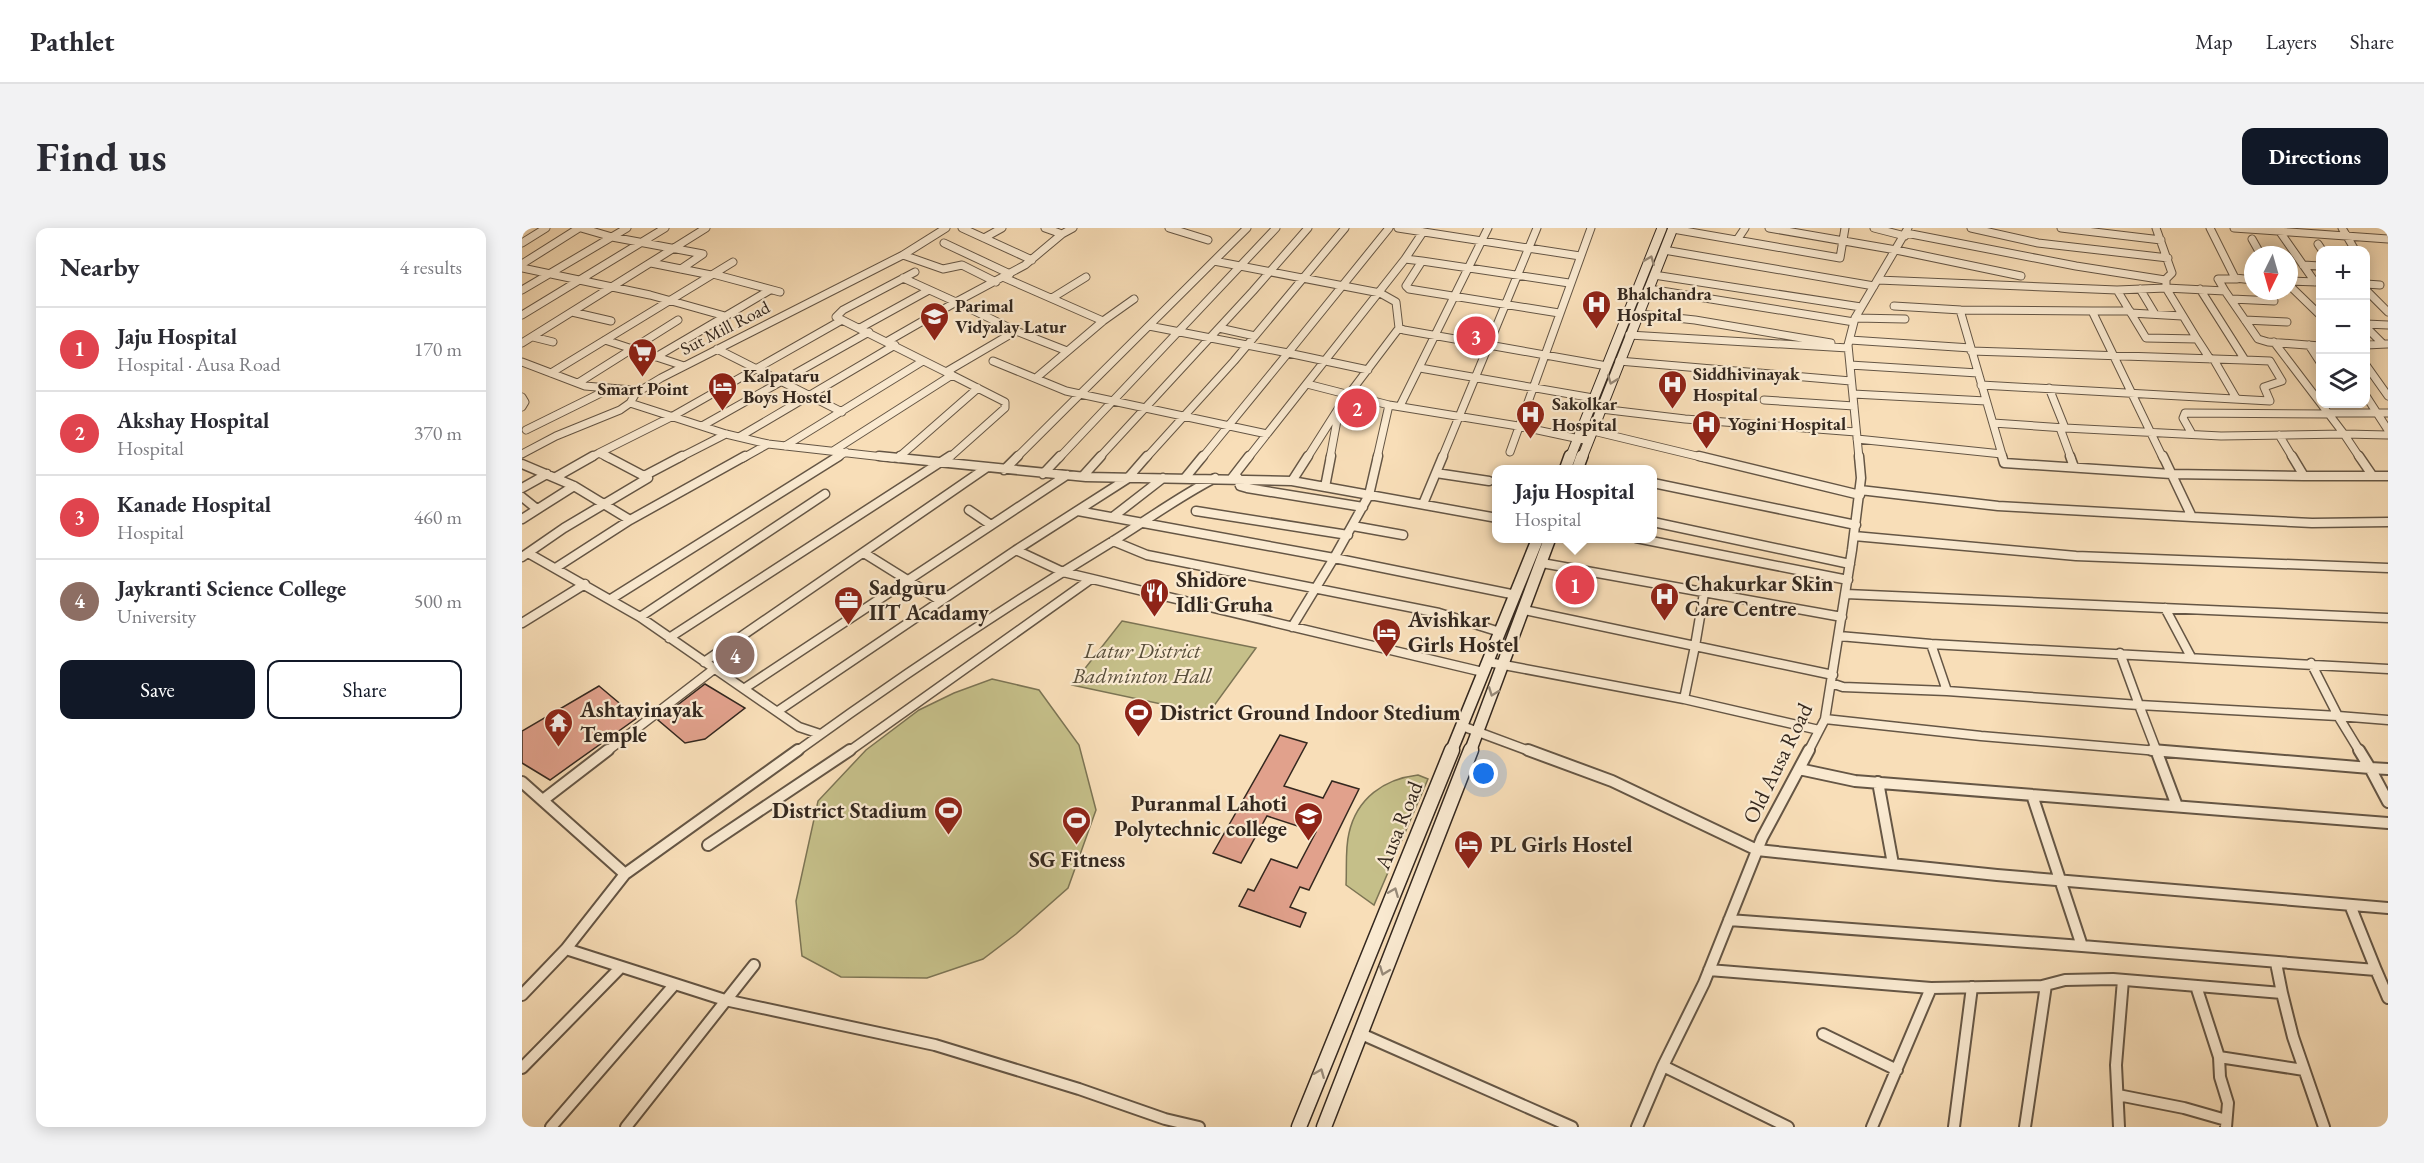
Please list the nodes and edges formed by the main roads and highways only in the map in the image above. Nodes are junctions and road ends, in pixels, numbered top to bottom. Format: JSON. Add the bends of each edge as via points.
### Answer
{"nodes":[{"id":1,"x":1662,"y":228,"type":"edge"},
{"id":2,"x":1673,"y":228,"type":"edge"},
{"id":3,"x":1567,"y":465,"type":"edge"},
{"id":4,"x":1581,"y":465,"type":"edge"},
{"id":5,"x":1536,"y":543,"type":"edge"},
{"id":6,"x":1548,"y":543,"type":"edge"},
{"id":7,"x":1299,"y":1127,"type":"edge"},
{"id":8,"x":1324,"y":1127,"type":"edge"}],
"edges":[{"from":3,"to":1,"type":"main road","one_way":true},
{"from":2,"to":4,"type":"main road","one_way":true},
{"from":7,"to":5,"type":"main road","name":"Ausa Road","one_way":true},
{"from":6,"to":8,"type":"main road","one_way":true}]}
